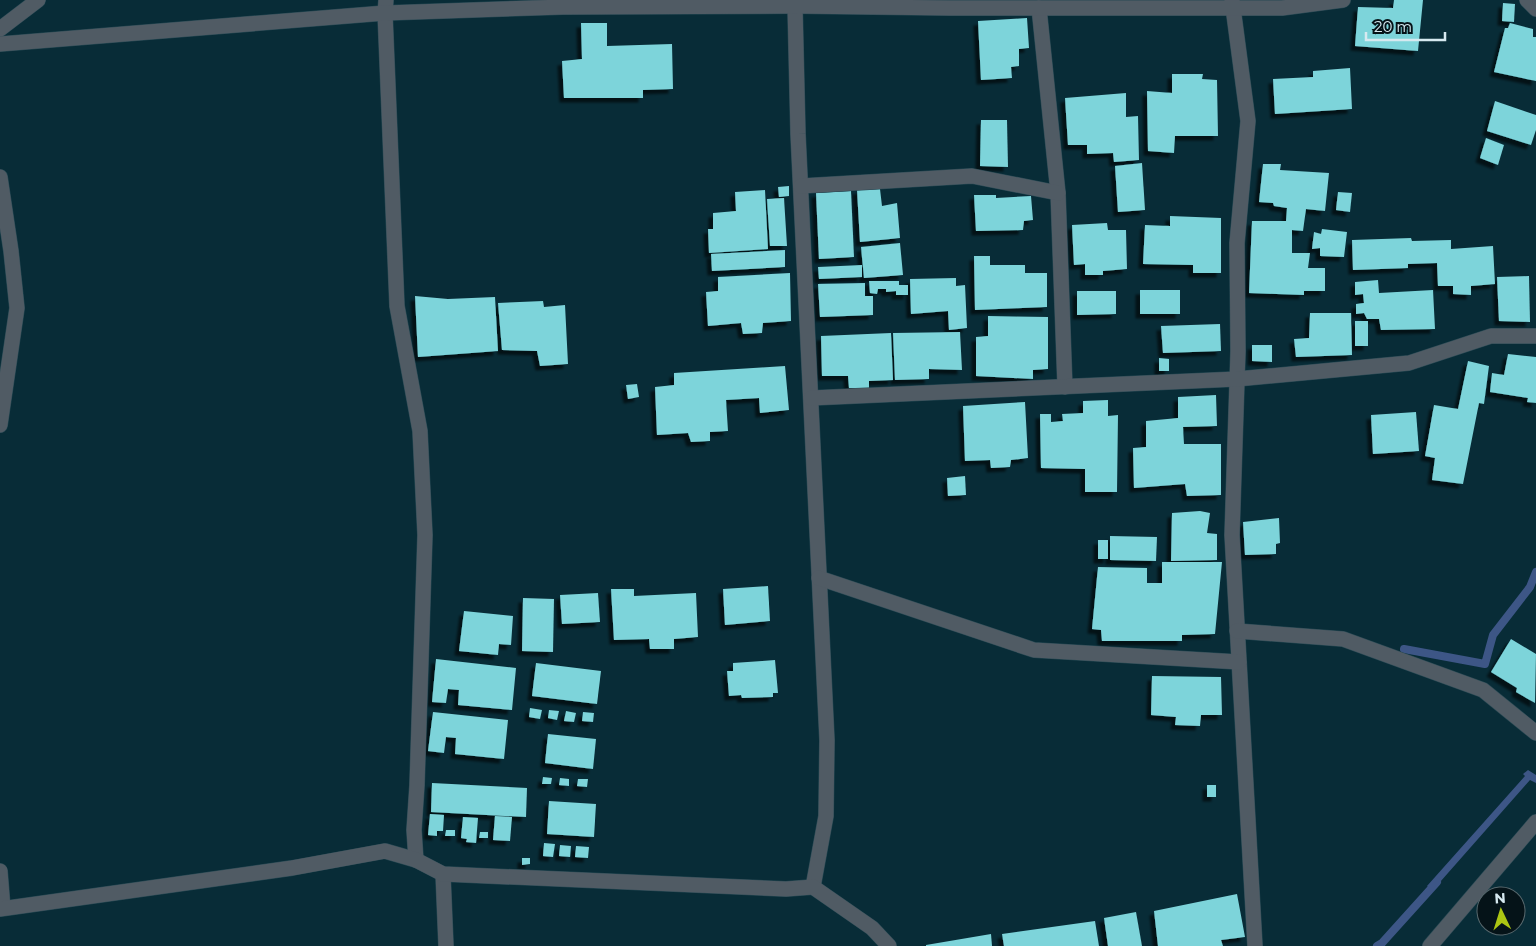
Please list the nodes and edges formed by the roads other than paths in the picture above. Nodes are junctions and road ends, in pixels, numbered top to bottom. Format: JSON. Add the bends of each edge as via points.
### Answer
{"nodes":[{"id":1,"x":38,"y":0,"type":"edge"},
{"id":2,"x":1343,"y":0,"type":"edge"},
{"id":3,"x":1527,"y":0,"type":"edge"},
{"id":4,"x":1232,"y":4,"type":"edge"},
{"id":5,"x":386,"y":6,"type":"edge"},
{"id":6,"x":795,"y":6,"type":"junction"},
{"id":7,"x":1039,"y":8,"type":"junction"},
{"id":8,"x":1536,"y":8,"type":"edge"},
{"id":9,"x":0,"y":29,"type":"edge"},
{"id":10,"x":0,"y":44,"type":"edge"},
{"id":11,"x":0,"y":177,"type":"edge"},
{"id":12,"x":801,"y":186,"type":"junction"},
{"id":13,"x":1058,"y":193,"type":"junction"},
{"id":14,"x":1536,"y":336,"type":"edge"},
{"id":15,"x":1237,"y":379,"type":"junction"},
{"id":16,"x":1065,"y":387,"type":"junction"},
{"id":17,"x":811,"y":398,"type":"junction"},
{"id":18,"x":0,"y":425,"type":"edge"},
{"id":19,"x":819,"y":578,"type":"junction"},
{"id":20,"x":1238,"y":631,"type":"junction"},
{"id":21,"x":1239,"y":662,"type":"junction"},
{"id":22,"x":1536,"y":733,"type":"edge"},
{"id":23,"x":1536,"y":822,"type":"edge"},
{"id":24,"x":416,"y":860,"type":"junction"},
{"id":25,"x":0,"y":871,"type":"edge"},
{"id":26,"x":443,"y":874,"type":"junction"},
{"id":27,"x":813,"y":887,"type":"junction"},
{"id":28,"x":2,"y":908,"type":"edge"},
{"id":29,"x":446,"y":946,"type":"edge"},
{"id":30,"x":889,"y":946,"type":"edge"},
{"id":31,"x":1255,"y":946,"type":"edge"},
{"id":32,"x":1430,"y":946,"type":"edge"}],
"edges":[{"from":1,"to":9,"type":"street"},
{"from":2,"to":4,"type":"street","via":[[1282,8]]},
{"from":3,"to":8,"type":"street"},
{"from":4,"to":7,"type":"street"},
{"from":4,"to":15,"type":"street","via":[[1248,121],[1237,242]]},
{"from":5,"to":6,"type":"street"},
{"from":5,"to":10,"type":"street"},
{"from":5,"to":24,"type":"street","via":[[398,306],[420,431],[425,535],[414,830]]},
{"from":6,"to":7,"type":"street"},
{"from":6,"to":12,"type":"street"},
{"from":7,"to":13,"type":"street"},
{"from":11,"to":18,"type":"street","via":[[17,308]]},
{"from":12,"to":13,"type":"street","via":[[972,176]]},
{"from":12,"to":17,"type":"street"},
{"from":13,"to":16,"type":"street"},
{"from":14,"to":15,"type":"street","via":[[1491,336],[1409,363]]},
{"from":15,"to":16,"type":"street"},
{"from":15,"to":20,"type":"street","via":[[1232,535]]},
{"from":16,"to":17,"type":"street"},
{"from":17,"to":19,"type":"street"},
{"from":19,"to":21,"type":"street","via":[[1034,650]]},
{"from":19,"to":27,"type":"street","via":[[827,740],[826,816]]},
{"from":20,"to":21,"type":"street"},
{"from":20,"to":22,"type":"street","via":[[1344,638],[1483,690]]},
{"from":21,"to":31,"type":"street"},
{"from":23,"to":32,"type":"street"},
{"from":24,"to":26,"type":"street"},
{"from":24,"to":28,"type":"street","via":[[385,851],[292,868]]},
{"from":25,"to":28,"type":"street"},
{"from":26,"to":27,"type":"street","via":[[786,889]]},
{"from":26,"to":29,"type":"street"},
{"from":27,"to":30,"type":"street","via":[[872,928]]}]}
